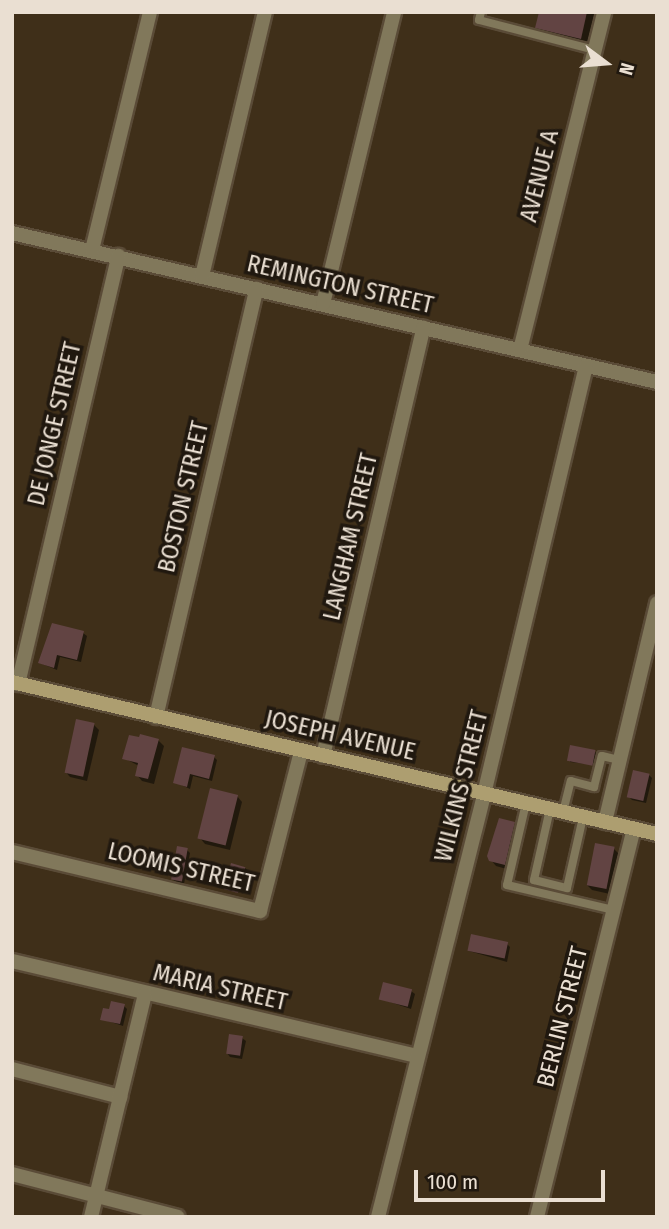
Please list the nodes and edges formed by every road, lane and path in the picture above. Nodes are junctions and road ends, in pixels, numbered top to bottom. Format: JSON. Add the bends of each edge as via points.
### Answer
{"nodes":[{"id":1,"x":150,"y":12,"type":"edge"},
{"id":2,"x":265,"y":12,"type":"edge"},
{"id":3,"x":394,"y":12,"type":"edge"},
{"id":4,"x":481,"y":12,"type":"edge"},
{"id":5,"x":604,"y":12,"type":"edge"},
{"id":6,"x":595,"y":50,"type":"junction"},
{"id":7,"x":12,"y":233,"type":"edge"},
{"id":8,"x":92,"y":250,"type":"junction"},
{"id":9,"x":118,"y":257,"type":"junction"},
{"id":10,"x":202,"y":276,"type":"junction"},
{"id":11,"x":256,"y":289,"type":"junction"},
{"id":12,"x":323,"y":304,"type":"junction"},
{"id":13,"x":423,"y":328,"type":"junction"},
{"id":14,"x":520,"y":350,"type":"junction"},
{"id":15,"x":586,"y":366,"type":"junction"},
{"id":16,"x":656,"y":378,"type":"edge"},
{"id":17,"x":657,"y":603,"type":"edge"},
{"id":18,"x":15,"y":683,"type":"edge"},
{"id":19,"x":156,"y":717,"type":"junction"},
{"id":20,"x":301,"y":751,"type":"junction"},
{"id":21,"x":323,"y":756,"type":"junction"},
{"id":22,"x":619,"y":760,"type":"junction"},
{"id":23,"x":484,"y":793,"type":"junction"},
{"id":24,"x":526,"y":803,"type":"junction"},
{"id":25,"x":556,"y":810,"type":"junction"},
{"id":26,"x":583,"y":817,"type":"junction"},
{"id":27,"x":605,"y":822,"type":"junction"},
{"id":28,"x":634,"y":829,"type":"junction"},
{"id":29,"x":657,"y":834,"type":"edge"},
{"id":30,"x":12,"y":852,"type":"edge"},
{"id":31,"x":614,"y":910,"type":"junction"},
{"id":32,"x":12,"y":961,"type":"edge"},
{"id":33,"x":145,"y":994,"type":"junction"},
{"id":34,"x":417,"y":1056,"type":"junction"},
{"id":35,"x":12,"y":1069,"type":"edge"},
{"id":36,"x":120,"y":1097,"type":"junction"},
{"id":37,"x":12,"y":1174,"type":"edge"},
{"id":38,"x":96,"y":1195,"type":"junction"},
{"id":39,"x":91,"y":1217,"type":"edge"},
{"id":40,"x":178,"y":1217,"type":"edge"},
{"id":41,"x":378,"y":1217,"type":"edge"},
{"id":42,"x":537,"y":1217,"type":"edge"}],
"edges":[{"from":1,"to":8,"type":"street"},
{"from":2,"to":10,"type":"street"},
{"from":3,"to":12,"type":"street"},
{"from":4,"to":6,"type":"lane","via":[[479,20]]},
{"from":5,"to":6,"type":"street","name":"AVENUE A"},
{"from":6,"to":14,"type":"street","name":"AVENUE A"},
{"from":7,"to":8,"type":"street","name":"REMINGTON STREET"},
{"from":8,"to":9,"type":"street","name":"REMINGTON STREET"},
{"from":9,"to":10,"type":"street","name":"REMINGTON STREET"},
{"from":9,"to":18,"type":"street","name":"DE JONGE STREET"},
{"from":10,"to":11,"type":"street","name":"REMINGTON STREET"},
{"from":11,"to":12,"type":"street","name":"REMINGTON STREET"},
{"from":11,"to":19,"type":"street","name":"BOSTON STREET"},
{"from":12,"to":13,"type":"street","name":"REMINGTON STREET"},
{"from":13,"to":14,"type":"street","name":"REMINGTON STREET"},
{"from":13,"to":21,"type":"street","name":"LANGHAM STREET"},
{"from":14,"to":15,"type":"street","name":"REMINGTON STREET"},
{"from":15,"to":16,"type":"street","name":"REMINGTON STREET"},
{"from":15,"to":23,"type":"street","name":"WILKINS STREET"},
{"from":17,"to":22,"type":"street"},
{"from":18,"to":19,"type":"main road","name":"JOSEPH AVENUE"},
{"from":19,"to":20,"type":"main road","name":"JOSEPH AVENUE"},
{"from":20,"to":21,"type":"main road","name":"JOSEPH AVENUE"},
{"from":20,"to":30,"type":"street","name":"LOOMIS STREET","via":[[260,911]]},
{"from":21,"to":23,"type":"main road","name":"JOSEPH AVENUE"},
{"from":22,"to":25,"type":"lane","via":[[602,756],[594,787],[571,781]]},
{"from":22,"to":27,"type":"street"},
{"from":23,"to":24,"type":"main road","name":"JOSEPH AVENUE"},
{"from":23,"to":34,"type":"street","name":"WILKINS STREET"},
{"from":24,"to":25,"type":"main road","name":"JOSEPH AVENUE"},
{"from":24,"to":31,"type":"lane","via":[[507,885]]},
{"from":25,"to":26,"type":"main road","name":"JOSEPH AVENUE"},
{"from":25,"to":26,"type":"lane","via":[[534,880],[567,888]]},
{"from":26,"to":27,"type":"main road","name":"JOSEPH AVENUE"},
{"from":27,"to":28,"type":"main road","name":"JOSEPH AVENUE"},
{"from":28,"to":29,"type":"main road","name":"JOSEPH AVENUE"},
{"from":28,"to":31,"type":"street","name":"BERLIN STREET"},
{"from":31,"to":42,"type":"street","name":"BERLIN STREET"},
{"from":32,"to":33,"type":"street","name":"MARIA STREET"},
{"from":33,"to":34,"type":"street","name":"MARIA STREET"},
{"from":33,"to":36,"type":"street"},
{"from":34,"to":41,"type":"street","name":"WILKINS STREET"},
{"from":35,"to":36,"type":"street"},
{"from":36,"to":38,"type":"street"},
{"from":37,"to":38,"type":"street"},
{"from":38,"to":39,"type":"street"},
{"from":38,"to":40,"type":"street"}]}
